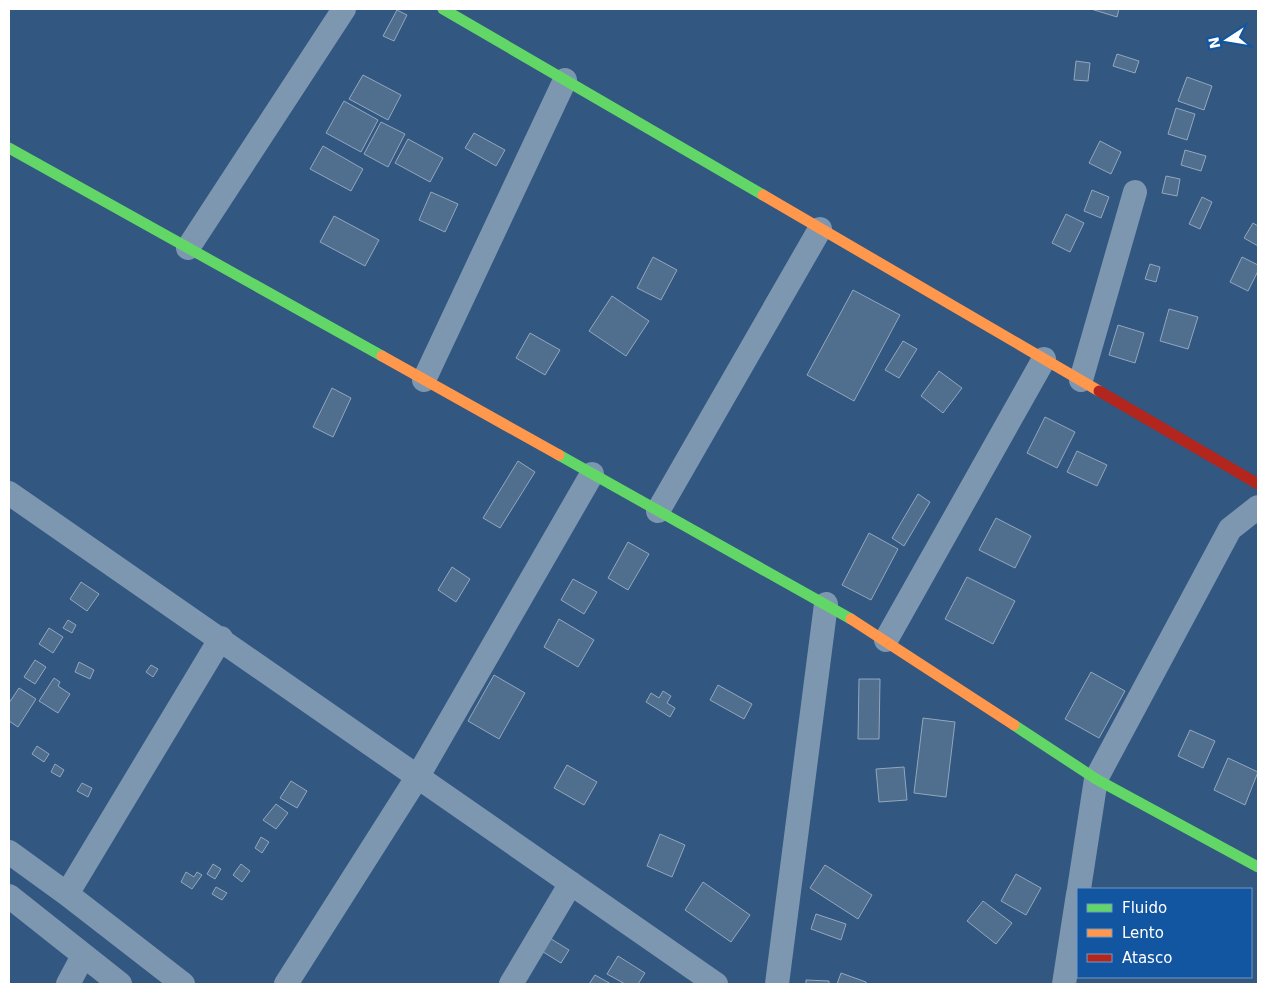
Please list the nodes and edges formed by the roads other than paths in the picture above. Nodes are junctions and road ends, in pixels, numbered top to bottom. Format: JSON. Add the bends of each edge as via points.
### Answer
{"nodes":[{"id":1,"x":344,"y":9,"type":"edge"},
{"id":2,"x":443,"y":9,"type":"edge"},
{"id":3,"x":565,"y":80,"type":"junction"},
{"id":4,"x":9,"y":148,"type":"edge"},
{"id":5,"x":1136,"y":192,"type":"dead end"},
{"id":6,"x":820,"y":229,"type":"junction"},
{"id":7,"x":188,"y":248,"type":"junction"},
{"id":8,"x":1044,"y":359,"type":"junction"},
{"id":9,"x":424,"y":380,"type":"junction"},
{"id":10,"x":1081,"y":380,"type":"junction"},
{"id":11,"x":592,"y":474,"type":"junction"},
{"id":12,"x":1258,"y":484,"type":"edge"},
{"id":13,"x":10,"y":497,"type":"edge"},
{"id":14,"x":1258,"y":507,"type":"edge"},
{"id":15,"x":658,"y":511,"type":"junction"},
{"id":16,"x":826,"y":604,"type":"junction"},
{"id":17,"x":221,"y":638,"type":"junction"},
{"id":18,"x":886,"y":640,"type":"junction"},
{"id":19,"x":418,"y":776,"type":"junction"},
{"id":20,"x":1096,"y":779,"type":"junction"},
{"id":21,"x":9,"y":852,"type":"edge"},
{"id":22,"x":1258,"y":867,"type":"edge"},
{"id":23,"x":571,"y":883,"type":"junction"},
{"id":24,"x":1079,"y":888,"type":"edge"},
{"id":25,"x":67,"y":894,"type":"junction"},
{"id":26,"x":9,"y":896,"type":"edge"},
{"id":27,"x":1077,"y":900,"type":"edge"},
{"id":28,"x":83,"y":956,"type":"junction"},
{"id":29,"x":68,"y":984,"type":"edge"},
{"id":30,"x":120,"y":984,"type":"edge"},
{"id":31,"x":183,"y":984,"type":"edge"},
{"id":32,"x":286,"y":984,"type":"edge"},
{"id":33,"x":511,"y":984,"type":"edge"},
{"id":34,"x":716,"y":984,"type":"edge"},
{"id":35,"x":777,"y":984,"type":"edge"},
{"id":36,"x":1064,"y":984,"type":"edge"}],
"edges":[{"from":1,"to":7,"type":"street"},
{"from":2,"to":3,"type":"street"},
{"from":3,"to":6,"type":"street"},
{"from":3,"to":9,"type":"street"},
{"from":4,"to":7,"type":"street"},
{"from":5,"to":10,"type":"street"},
{"from":6,"to":8,"type":"street"},
{"from":6,"to":15,"type":"street"},
{"from":7,"to":9,"type":"street"},
{"from":8,"to":10,"type":"street"},
{"from":8,"to":18,"type":"street"},
{"from":9,"to":11,"type":"street"},
{"from":10,"to":12,"type":"street"},
{"from":11,"to":15,"type":"street"},
{"from":11,"to":19,"type":"street"},
{"from":13,"to":17,"type":"street"},
{"from":14,"to":20,"type":"street","via":[[1230,529]]},
{"from":15,"to":16,"type":"street"},
{"from":16,"to":18,"type":"street"},
{"from":16,"to":35,"type":"street"},
{"from":17,"to":19,"type":"street"},
{"from":17,"to":25,"type":"street"},
{"from":18,"to":20,"type":"street"},
{"from":19,"to":23,"type":"street"},
{"from":19,"to":32,"type":"street"},
{"from":20,"to":22,"type":"street"},
{"from":20,"to":24,"type":"street"},
{"from":21,"to":25,"type":"street"},
{"from":23,"to":33,"type":"street"},
{"from":23,"to":34,"type":"street"},
{"from":25,"to":31,"type":"street"},
{"from":26,"to":28,"type":"street"},
{"from":27,"to":36,"type":"street"},
{"from":28,"to":29,"type":"street"},
{"from":28,"to":30,"type":"street"}]}
